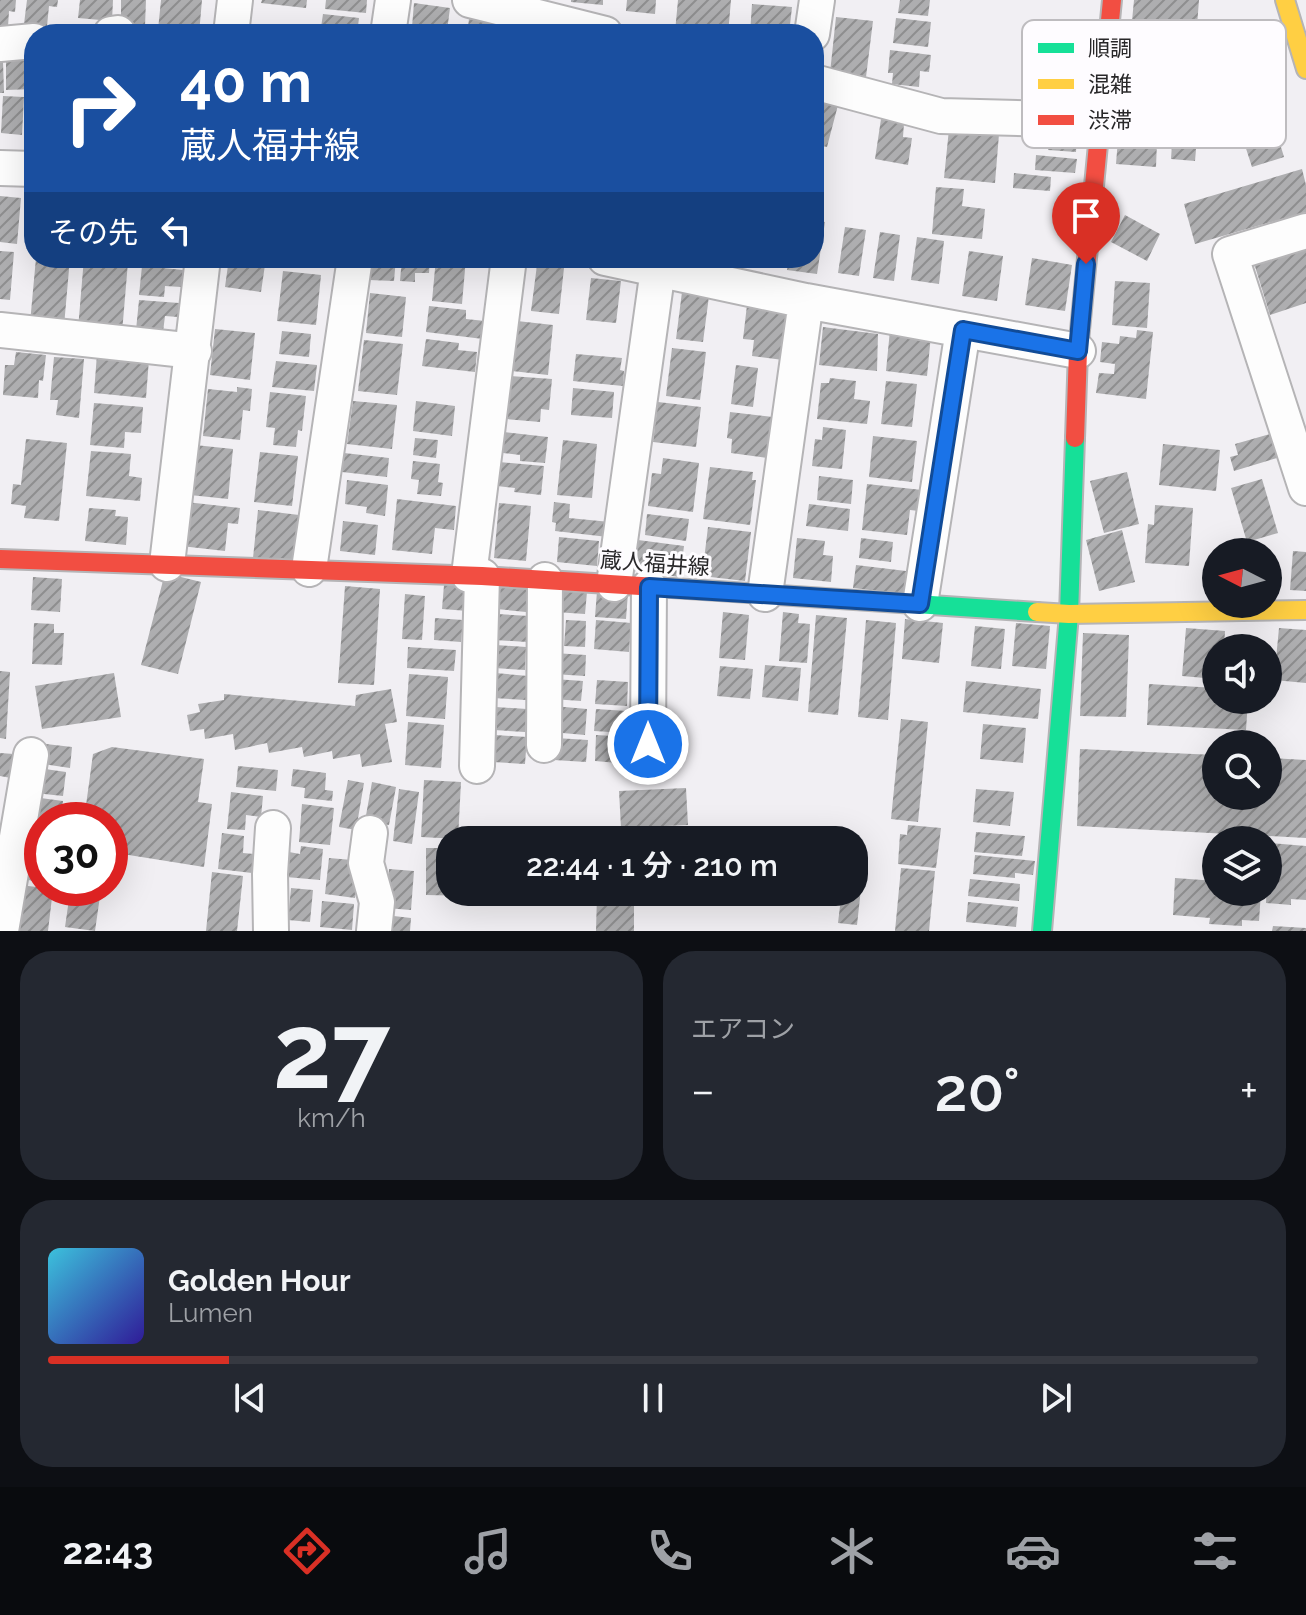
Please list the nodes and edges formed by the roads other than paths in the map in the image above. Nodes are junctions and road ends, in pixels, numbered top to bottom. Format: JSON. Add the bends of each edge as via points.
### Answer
{"nodes":[{"id":1,"x":235,"y":0,"type":"edge"},
{"id":2,"x":393,"y":0,"type":"edge"},
{"id":3,"x":470,"y":0,"type":"edge"},
{"id":4,"x":817,"y":0,"type":"edge"},
{"id":5,"x":1112,"y":0,"type":"edge"},
{"id":6,"x":1285,"y":0,"type":"edge"},
{"id":7,"x":544,"y":18,"type":"edge"},
{"id":8,"x":1110,"y":20,"type":"edge"},
{"id":9,"x":232,"y":24,"type":"edge"},
{"id":10,"x":389,"y":24,"type":"edge"},
{"id":11,"x":567,"y":24,"type":"edge"},
{"id":12,"x":813,"y":24,"type":"edge"},
{"id":13,"x":24,"y":42,"type":"edge"},
{"id":14,"x":0,"y":44,"type":"edge"},
{"id":15,"x":1306,"y":69,"type":"edge"},
{"id":16,"x":824,"y":85,"type":"edge"},
{"id":17,"x":1022,"y":118,"type":"edge"},
{"id":18,"x":1097,"y":148,"type":"edge"},
{"id":19,"x":0,"y":168,"type":"edge"},
{"id":20,"x":24,"y":169,"type":"edge"},
{"id":21,"x":1306,"y":231,"type":"edge"},
{"id":22,"x":202,"y":268,"type":"edge"},
{"id":23,"x":354,"y":268,"type":"edge"},
{"id":24,"x":508,"y":268,"type":"edge"},
{"id":25,"x":653,"y":268,"type":"edge"},
{"id":26,"x":658,"y":269,"type":"junction"},
{"id":27,"x":806,"y":301,"type":"junction"},
{"id":28,"x":0,"y":330,"type":"edge"},
{"id":29,"x":963,"y":330,"type":"junction"},
{"id":30,"x":194,"y":351,"type":"junction"},
{"id":31,"x":1078,"y":351,"type":"junction"},
{"id":32,"x":1306,"y":488,"type":"edge"},
{"id":33,"x":0,"y":559,"type":"edge"},
{"id":34,"x":167,"y":564,"type":"junction"},
{"id":35,"x":309,"y":569,"type":"junction"},
{"id":36,"x":476,"y":575,"type":"junction"},
{"id":37,"x":545,"y":580,"type":"junction"},
{"id":38,"x":614,"y":584,"type":"junction"},
{"id":39,"x":649,"y":587,"type":"junction"},
{"id":40,"x":765,"y":594,"type":"junction"},
{"id":41,"x":920,"y":604,"type":"junction"},
{"id":42,"x":1306,"y":610,"type":"edge"},
{"id":43,"x":1069,"y":614,"type":"junction"},
{"id":44,"x":648,"y":744,"type":"dead end"},
{"id":45,"x":544,"y":745,"type":"dead end"},
{"id":46,"x":31,"y":755,"type":"dead end"},
{"id":47,"x":477,"y":766,"type":"dead end"},
{"id":48,"x":273,"y":828,"type":"dead end"},
{"id":49,"x":370,"y":833,"type":"dead end"},
{"id":50,"x":1,"y":931,"type":"edge"},
{"id":51,"x":271,"y":931,"type":"edge"},
{"id":52,"x":374,"y":931,"type":"edge"},
{"id":53,"x":1042,"y":931,"type":"edge"}],
"edges":[{"from":1,"to":9,"type":"street"},
{"from":2,"to":10,"type":"street"},
{"from":3,"to":7,"type":"street"},
{"from":4,"to":12,"type":"street"},
{"from":5,"to":8,"type":"street"},
{"from":6,"to":15,"type":"street"},
{"from":7,"to":11,"type":"street"},
{"from":13,"to":14,"type":"street"},
{"from":16,"to":17,"type":"street","via":[[941,116]]},
{"from":18,"to":31,"type":"street"},
{"from":19,"to":20,"type":"street"},
{"from":21,"to":32,"type":"street","via":[[1230,254]]},
{"from":22,"to":30,"type":"street"},
{"from":23,"to":35,"type":"street"},
{"from":24,"to":36,"type":"street"},
{"from":25,"to":26,"type":"street"},
{"from":26,"to":27,"type":"street"},
{"from":26,"to":38,"type":"street"},
{"from":27,"to":29,"type":"street"},
{"from":27,"to":40,"type":"street"},
{"from":28,"to":30,"type":"street"},
{"from":29,"to":31,"type":"street"},
{"from":29,"to":41,"type":"street"},
{"from":30,"to":34,"type":"street"},
{"from":31,"to":43,"type":"street"},
{"from":33,"to":34,"type":"street","name":"蔵人福井線"},
{"from":34,"to":35,"type":"street","name":"蔵人福井線"},
{"from":35,"to":36,"type":"street","name":"蔵人福井線"},
{"from":36,"to":37,"type":"street","name":"蔵人福井線"},
{"from":36,"to":47,"type":"street"},
{"from":37,"to":38,"type":"street","name":"蔵人福井線"},
{"from":37,"to":45,"type":"street"},
{"from":38,"to":39,"type":"street","name":"蔵人福井線"},
{"from":39,"to":40,"type":"street","name":"蔵人福井線"},
{"from":39,"to":44,"type":"street"},
{"from":40,"to":41,"type":"street","name":"蔵人福井線"},
{"from":41,"to":43,"type":"street","name":"蔵人福井線"},
{"from":42,"to":43,"type":"street","name":"蔵人福井線"},
{"from":43,"to":53,"type":"street"},
{"from":46,"to":50,"type":"street"},
{"from":48,"to":51,"type":"street"},
{"from":49,"to":52,"type":"street","via":[[366,863],[377,902]]}]}
